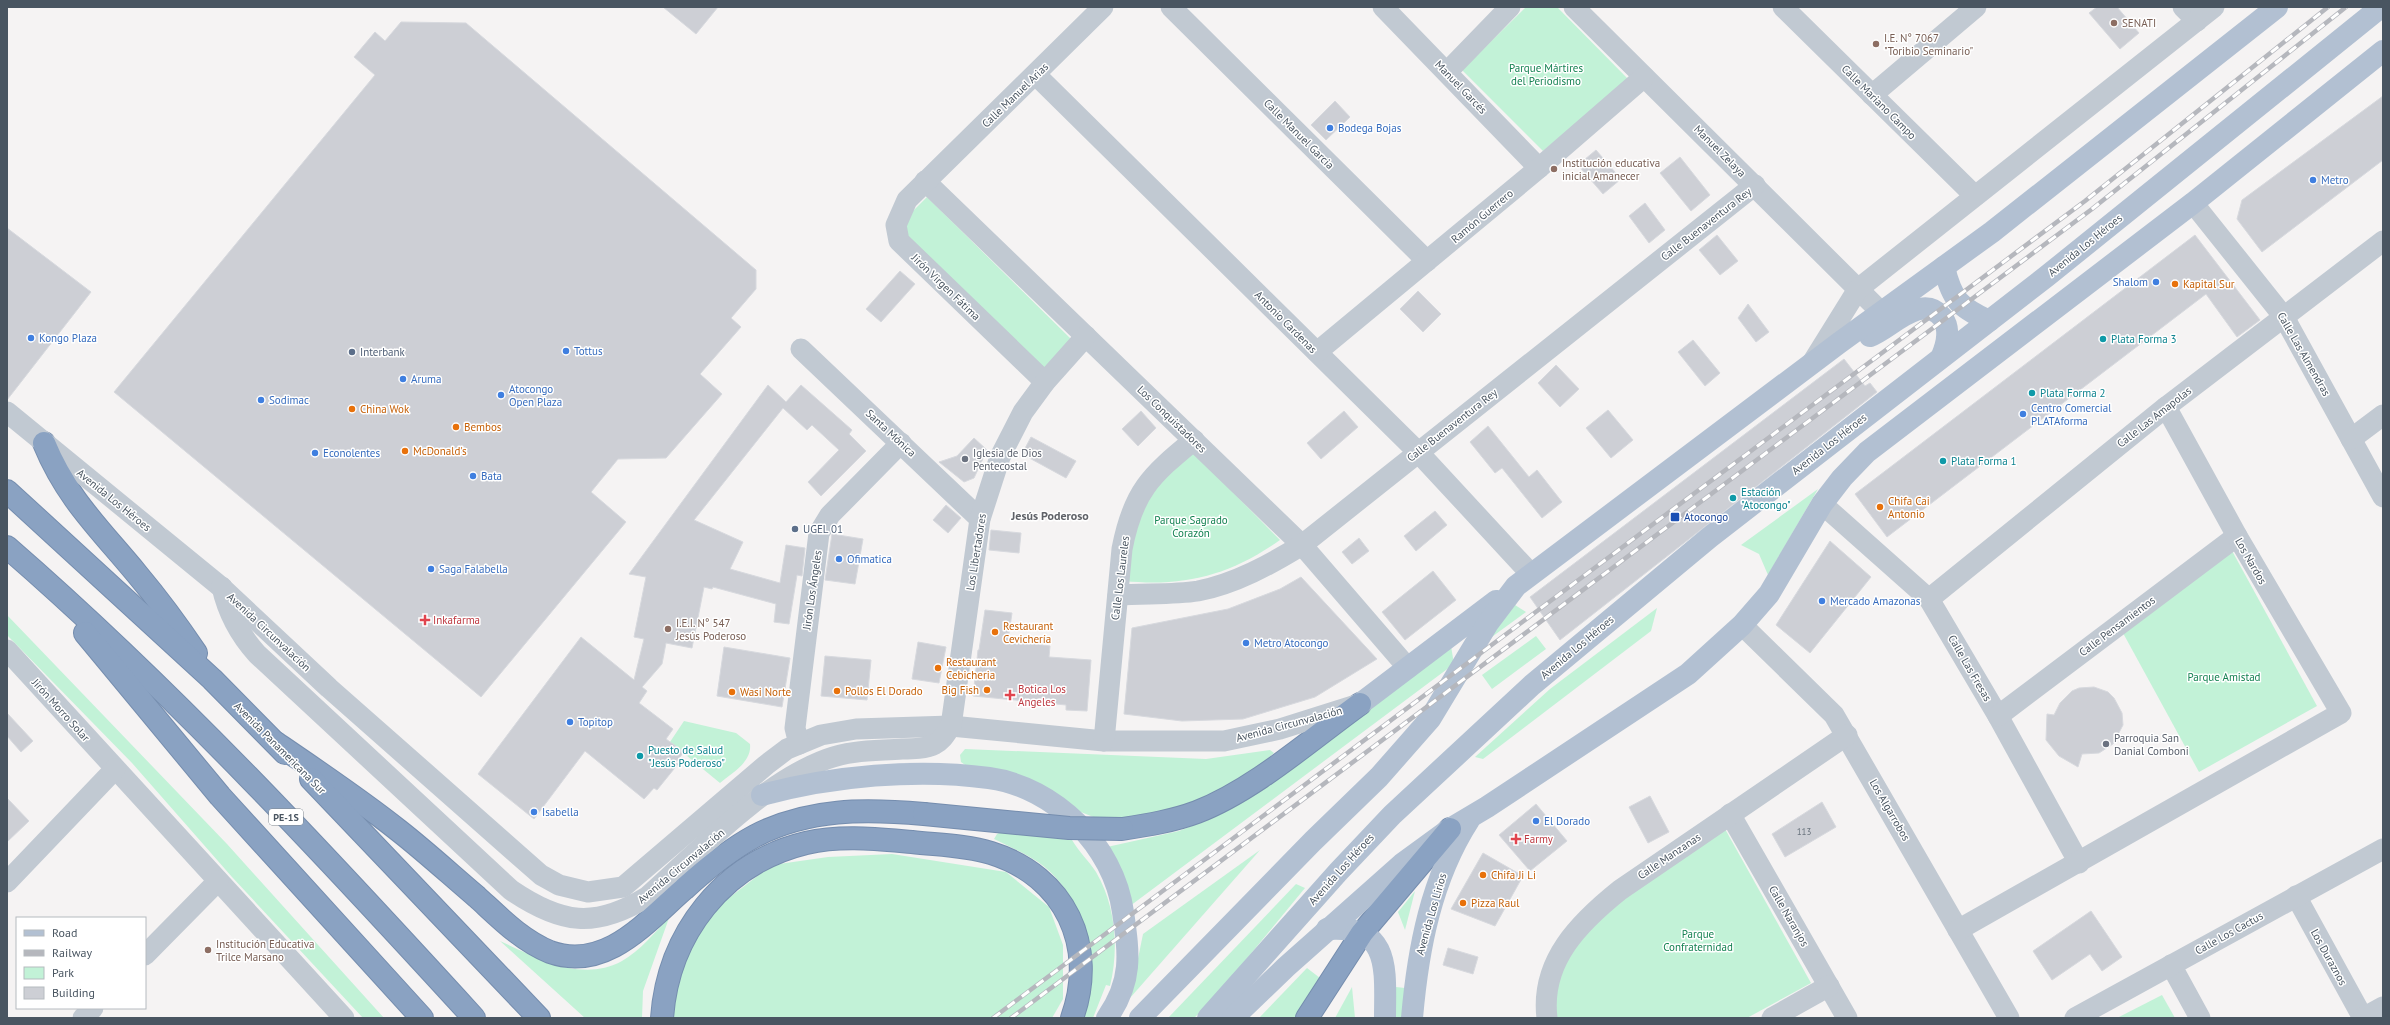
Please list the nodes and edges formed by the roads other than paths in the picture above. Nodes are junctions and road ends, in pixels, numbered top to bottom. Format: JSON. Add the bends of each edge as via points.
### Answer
{"nodes":[{"id":1,"x":1103,"y":7,"type":"edge"},
{"id":2,"x":1171,"y":7,"type":"edge"},
{"id":3,"x":1383,"y":7,"type":"edge"},
{"id":4,"x":1510,"y":7,"type":"edge"},
{"id":5,"x":1574,"y":7,"type":"edge"},
{"id":6,"x":1783,"y":7,"type":"edge"},
{"id":7,"x":1976,"y":7,"type":"edge"},
{"id":8,"x":2214,"y":7,"type":"edge"},
{"id":9,"x":2277,"y":7,"type":"edge"},
{"id":10,"x":2381,"y":7,"type":"edge"},
{"id":11,"x":2190,"y":14,"type":"edge"},
{"id":12,"x":2383,"y":51,"type":"edge"},
{"id":13,"x":1446,"y":72,"type":"junction"},
{"id":14,"x":1036,"y":75,"type":"junction"},
{"id":15,"x":1644,"y":76,"type":"junction"},
{"id":16,"x":1872,"y":95,"type":"junction"},
{"id":17,"x":1539,"y":168,"type":"junction"},
{"id":18,"x":925,"y":180,"type":"junction"},
{"id":19,"x":1754,"y":186,"type":"junction"},
{"id":20,"x":1975,"y":196,"type":"junction"},
{"id":21,"x":2193,"y":203,"type":"junction"},
{"id":22,"x":2383,"y":241,"type":"edge"},
{"id":23,"x":1427,"y":261,"type":"junction"},
{"id":24,"x":1944,"y":267,"type":"junction"},
{"id":25,"x":2047,"y":276,"type":"junction"},
{"id":26,"x":2089,"y":283,"type":"junction"},
{"id":27,"x":1858,"y":288,"type":"junction"},
{"id":28,"x":1881,"y":312,"type":"junction"},
{"id":29,"x":2284,"y":317,"type":"junction"},
{"id":30,"x":1989,"y":321,"type":"junction"},
{"id":31,"x":1086,"y":336,"type":"junction"},
{"id":32,"x":1839,"y":344,"type":"junction"},
{"id":33,"x":801,"y":349,"type":"dead end"},
{"id":34,"x":1317,"y":352,"type":"junction"},
{"id":35,"x":1942,"y":356,"type":"junction"},
{"id":36,"x":1811,"y":364,"type":"junction"},
{"id":37,"x":1045,"y":382,"type":"junction"},
{"id":38,"x":2166,"y":407,"type":"junction"},
{"id":39,"x":7,"y":412,"type":"edge"},
{"id":40,"x":2383,"y":415,"type":"edge"},
{"id":41,"x":2351,"y":439,"type":"junction"},
{"id":42,"x":1194,"y":440,"type":"junction"},
{"id":43,"x":44,"y":443,"type":"junction"},
{"id":44,"x":902,"y":443,"type":"junction"},
{"id":45,"x":1418,"y":452,"type":"junction"},
{"id":46,"x":7,"y":490,"type":"edge"},
{"id":47,"x":2383,"y":497,"type":"edge"},
{"id":48,"x":1822,"y":504,"type":"junction"},
{"id":49,"x":980,"y":518,"type":"junction"},
{"id":50,"x":2237,"y":536,"type":"junction"},
{"id":51,"x":1302,"y":545,"type":"junction"},
{"id":52,"x":7,"y":547,"type":"edge"},
{"id":53,"x":42,"y":577,"type":"junction"},
{"id":54,"x":1523,"y":580,"type":"junction"},
{"id":55,"x":221,"y":587,"type":"junction"},
{"id":56,"x":1118,"y":595,"type":"junction"},
{"id":57,"x":1929,"y":599,"type":"junction"},
{"id":58,"x":1742,"y":625,"type":"junction"},
{"id":59,"x":9,"y":657,"type":"edge"},
{"id":60,"x":1408,"y":668,"type":"junction"},
{"id":61,"x":212,"y":679,"type":"junction"},
{"id":62,"x":1360,"y":704,"type":"junction"},
{"id":63,"x":1998,"y":716,"type":"junction"},
{"id":64,"x":951,"y":726,"type":"junction"},
{"id":65,"x":1847,"y":735,"type":"junction"},
{"id":66,"x":1104,"y":741,"type":"junction"},
{"id":67,"x":276,"y":743,"type":"junction"},
{"id":68,"x":799,"y":744,"type":"junction"},
{"id":69,"x":115,"y":769,"type":"junction"},
{"id":70,"x":762,"y":795,"type":"junction"},
{"id":71,"x":1730,"y":814,"type":"junction"},
{"id":72,"x":1471,"y":816,"type":"junction"},
{"id":73,"x":1450,"y":828,"type":"junction"},
{"id":74,"x":2383,"y":849,"type":"edge"},
{"id":75,"x":2079,"y":863,"type":"junction"},
{"id":76,"x":218,"y":881,"type":"junction"},
{"id":77,"x":7,"y":882,"type":"edge"},
{"id":78,"x":2296,"y":896,"type":"junction"},
{"id":79,"x":1328,"y":929,"type":"junction"},
{"id":80,"x":1958,"y":930,"type":"junction"},
{"id":81,"x":1362,"y":933,"type":"junction"},
{"id":82,"x":146,"y":954,"type":"edge"},
{"id":83,"x":2171,"y":965,"type":"junction"},
{"id":84,"x":384,"y":976,"type":"junction"},
{"id":85,"x":1828,"y":986,"type":"junction"},
{"id":86,"x":2383,"y":1007,"type":"edge"},
{"id":87,"x":92,"y":1009,"type":"edge"},
{"id":88,"x":335,"y":1015,"type":"edge"},
{"id":89,"x":83,"y":1018,"type":"edge"},
{"id":90,"x":408,"y":1018,"type":"edge"},
{"id":91,"x":422,"y":1018,"type":"edge"},
{"id":92,"x":474,"y":1018,"type":"edge"},
{"id":93,"x":539,"y":1018,"type":"edge"},
{"id":94,"x":662,"y":1018,"type":"edge"},
{"id":95,"x":1072,"y":1018,"type":"edge"},
{"id":96,"x":1107,"y":1018,"type":"edge"},
{"id":97,"x":1140,"y":1018,"type":"edge"},
{"id":98,"x":1208,"y":1018,"type":"edge"},
{"id":99,"x":1233,"y":1018,"type":"edge"},
{"id":100,"x":1307,"y":1018,"type":"edge"},
{"id":101,"x":1385,"y":1018,"type":"edge"},
{"id":102,"x":1412,"y":1018,"type":"edge"},
{"id":103,"x":1547,"y":1018,"type":"edge"},
{"id":104,"x":1772,"y":1018,"type":"edge"},
{"id":105,"x":1847,"y":1018,"type":"edge"},
{"id":106,"x":2008,"y":1018,"type":"edge"},
{"id":107,"x":2075,"y":1018,"type":"edge"},
{"id":108,"x":2200,"y":1018,"type":"edge"},
{"id":109,"x":2363,"y":1018,"type":"edge"}],
"edges":[{"from":1,"to":14,"type":"street","name":"Calle Manuel Arias"},
{"from":2,"to":23,"type":"street","name":"Calle Manuel Garcia"},
{"from":3,"to":13,"type":"street","name":"Manuel Garcés"},
{"from":4,"to":13,"type":"street"},
{"from":5,"to":15,"type":"street","name":"Manuel Zelaya"},
{"from":6,"to":16,"type":"street","name":"Calle Mariano Campo"},
{"from":7,"to":16,"type":"street"},
{"from":8,"to":11,"type":"street"},
{"from":9,"to":24,"type":"main road","via":[[1999,227]]},
{"from":10,"to":25,"type":"main road","name":"Avenida Los Héroes"},
{"from":11,"to":20,"type":"street"},
{"from":12,"to":21,"type":"main road"},
{"from":13,"to":17,"type":"street","name":"Manuel Garcés"},
{"from":14,"to":18,"type":"street","name":"Calle Manuel Arias"},
{"from":14,"to":34,"type":"street","name":"Antonio Cardenas"},
{"from":15,"to":17,"type":"street","name":"Ramón Guerrero"},
{"from":15,"to":19,"type":"street","name":"Manuel Zelaya"},
{"from":16,"to":20,"type":"street","name":"Calle Mariano Campo"},
{"from":17,"to":23,"type":"street","name":"Ramón Guerrero"},
{"from":18,"to":31,"type":"street","name":"Los Conquistadores"},
{"from":18,"to":37,"type":"street","name":"Jirón Virgen Fátima","via":[[907,200],[900,213],[896,225],[899,241]]},
{"from":19,"to":27,"type":"street","name":"Manuel Zelaya"},
{"from":19,"to":45,"type":"street","name":"Calle Buenaventura Rey"},
{"from":20,"to":27,"type":"street"},
{"from":21,"to":26,"type":"main road"},
{"from":21,"to":29,"type":"street","name":"Calle Las Almendras"},
{"from":22,"to":29,"type":"street","name":"Calle Las Amapolas"},
{"from":23,"to":34,"type":"street","name":"Ramón Guerrero"},
{"from":24,"to":28,"type":"main road"},
{"from":24,"to":30,"type":"main road","via":[[1949,287],[1956,300],[1966,310]]},
{"from":25,"to":26,"type":"main road"},
{"from":25,"to":30,"type":"main road","name":"Avenida Los Héroes"},
{"from":26,"to":48,"type":"main road","via":[[1867,452]]},
{"from":27,"to":28,"type":"street","name":"Manuel Zelaya"},
{"from":27,"to":36,"type":"street"},
{"from":28,"to":32,"type":"main road"},
{"from":29,"to":38,"type":"street","name":"Calle Las Amapolas"},
{"from":29,"to":41,"type":"street","name":"Calle Las Almendras"},
{"from":30,"to":35,"type":"main road","name":"Avenida Los Héroes"},
{"from":31,"to":37,"type":"street","name":"Los Libertadores"},
{"from":31,"to":42,"type":"street","name":"Los Conquistadores"},
{"from":32,"to":35,"type":"main road","via":[[1872,335],[1910,312],[1926,309],[1938,313],[1945,323],[1947,338]]},
{"from":32,"to":36,"type":"main road"},
{"from":33,"to":44,"type":"street","name":"Santa Mónica"},
{"from":34,"to":45,"type":"street","name":"Antonio Cardenas"},
{"from":35,"to":98,"type":"main road","name":"Avenida Los Héroes","via":[[1710,537],[1478,732],[1402,804]]},
{"from":36,"to":54,"type":"main road"},
{"from":37,"to":49,"type":"street","name":"Los Libertadores","via":[[1010,435]]},
{"from":38,"to":50,"type":"street","name":"Los Nardos"},
{"from":38,"to":57,"type":"street","name":"Calle Las Amapolas"},
{"from":39,"to":43,"type":"street","name":"Avenida Los Héroes"},
{"from":40,"to":41,"type":"street"},
{"from":41,"to":47,"type":"street","name":"Calle Las Almendras"},
{"from":42,"to":51,"type":"street","name":"Los Conquistadores"},
{"from":42,"to":56,"type":"street","name":"Calle Los Laureles","via":[[1166,462],[1137,498],[1128,521],[1122,548]]},
{"from":43,"to":55,"type":"street","name":"Avenida Los Héroes"},
{"from":43,"to":61,"type":"highway","via":[[72,497],[158,600]]},
{"from":44,"to":49,"type":"street","name":"Santa Mónica"},
{"from":44,"to":68,"type":"street","name":"Jirón Los Ángeles","via":[[830,515],[819,533],[795,728]]},
{"from":45,"to":51,"type":"street","name":"Calle Buenaventura Rey"},
{"from":45,"to":54,"type":"street","name":"Antonio Cardenas"},
{"from":46,"to":61,"type":"highway","name":"Avenida Panamericana Sur"},
{"from":48,"to":57,"type":"street","name":"Calle Las Fresas"},
{"from":48,"to":58,"type":"main road","via":[[1769,594]]},
{"from":49,"to":64,"type":"street","name":"Los Libertadores"},
{"from":50,"to":63,"type":"street","name":"Calle Pensamientos"},
{"from":50,"to":75,"type":"street","name":"Los Nardos","via":[[2341,713]]},
{"from":51,"to":56,"type":"street","name":"Calle Buenaventura Rey","via":[[1249,574],[1198,591]]},
{"from":51,"to":60,"type":"street","name":"Los Conquistadores"},
{"from":52,"to":53,"type":"highway","number":"PE-1S"},
{"from":53,"to":84,"type":"highway","via":[[130,690],[209,784]]},
{"from":53,"to":92,"type":"highway","number":"PE-1S","via":[[160,689],[302,832]]},
{"from":54,"to":60,"type":"main road","name":"Avenida Circunvalación"},
{"from":54,"to":97,"type":"main road","via":[[1488,623],[1430,719],[1379,777]]},
{"from":55,"to":68,"type":"street","name":"Avenida Circunvalación","via":[[329,688],[492,833],[541,875],[570,888],[588,892],[623,887],[766,765],[787,749]]},
{"from":55,"to":70,"type":"street","name":"Avenida Circunvalación","via":[[235,626],[257,654],[511,890],[530,903],[554,914],[596,919],[627,909],[647,897]]},
{"from":56,"to":66,"type":"street","name":"Calle Los Laureles"},
{"from":57,"to":63,"type":"street","name":"Calle Las Fresas"},
{"from":58,"to":65,"type":"street","name":"Los Algarrobos","via":[[1830,708]]},
{"from":58,"to":72,"type":"main road","via":[[1688,674]]},
{"from":59,"to":69,"type":"street","name":"Jirón Morro Solar"},
{"from":60,"to":62,"type":"main road","name":"Avenida Circunvalación"},
{"from":61,"to":67,"type":"highway","name":"Avenida Panamericana Sur"},
{"from":62,"to":66,"type":"street","name":"Avenida Circunvalación","via":[[1280,729],[1224,741]]},
{"from":62,"to":67,"type":"highway","bridge":true,"via":[[1266,772],[1215,804],[1177,818],[1122,829],[1069,828],[881,810],[818,814],[778,826],[755,836],[718,861],[624,941],[592,955],[572,956],[543,949],[521,936],[398,830]]},
{"from":63,"to":75,"type":"street","name":"Calle Las Fresas"},
{"from":64,"to":66,"type":"street","name":"Avenida Circunvalación"},
{"from":64,"to":68,"type":"street","name":"Avenida Circunvalación","via":[[856,729],[821,735]]},
{"from":64,"to":70,"type":"street","name":"Avenida Circunvalación","via":[[934,745],[854,752],[828,758],[802,769]]},
{"from":65,"to":71,"type":"street","name":"Calle Manzanas"},
{"from":65,"to":80,"type":"street","name":"Los Algarrobos"},
{"from":67,"to":93,"type":"highway","name":"Avenida Panamericana Sur"},
{"from":69,"to":76,"type":"street","name":"Jirón Morro Solar"},
{"from":69,"to":77,"type":"street"},
{"from":70,"to":96,"type":"main road","via":[[804,784],[858,776],[934,775],[990,778],[1028,790],[1059,808],[1094,841],[1114,875],[1122,905],[1129,955],[1119,1001]]},
{"from":71,"to":85,"type":"street","name":"Calle Naranjos"},
{"from":71,"to":103,"type":"street","name":"Calle Manzanas","via":[[1620,890],[1586,918],[1562,948],[1553,969],[1547,992]]},
{"from":72,"to":73,"type":"main road"},
{"from":72,"to":102,"type":"main road","name":"Avenida Los Lirios","via":[[1445,863],[1430,909],[1417,965]]},
{"from":73,"to":79,"type":"main road","via":[[1402,864]]},
{"from":73,"to":81,"type":"highway"},
{"from":74,"to":78,"type":"street","name":"Calle Los Cactus"},
{"from":75,"to":80,"type":"street"},
{"from":76,"to":82,"type":"street"},
{"from":76,"to":88,"type":"street","name":"Jirón Morro Solar"},
{"from":78,"to":83,"type":"street","name":"Calle Los Cactus"},
{"from":78,"to":109,"type":"street","name":"Los Duraznos"},
{"from":79,"to":81,"type":"main road","via":[[1352,929]]},
{"from":79,"to":99,"type":"main road"},
{"from":80,"to":106,"type":"street","name":"Los Algarrobos"},
{"from":81,"to":100,"type":"highway"},
{"from":81,"to":101,"type":"main road","via":[[1380,950],[1385,966]]},
{"from":83,"to":107,"type":"street","name":"Calle Los Cactus"},
{"from":83,"to":108,"type":"street"},
{"from":84,"to":90,"type":"highway"},
{"from":84,"to":91,"type":"highway"},
{"from":85,"to":104,"type":"street"},
{"from":85,"to":105,"type":"street","name":"Calle Naranjos"},
{"from":86,"to":109,"type":"street"},
{"from":87,"to":89,"type":"street"},
{"from":94,"to":95,"type":"highway","via":[[666,984],[676,953],[699,913],[719,890],[748,868],[779,852],[807,843],[866,838],[978,850],[1015,863],[1044,884],[1071,917],[1078,941],[1082,970],[1078,1000]]}]}
